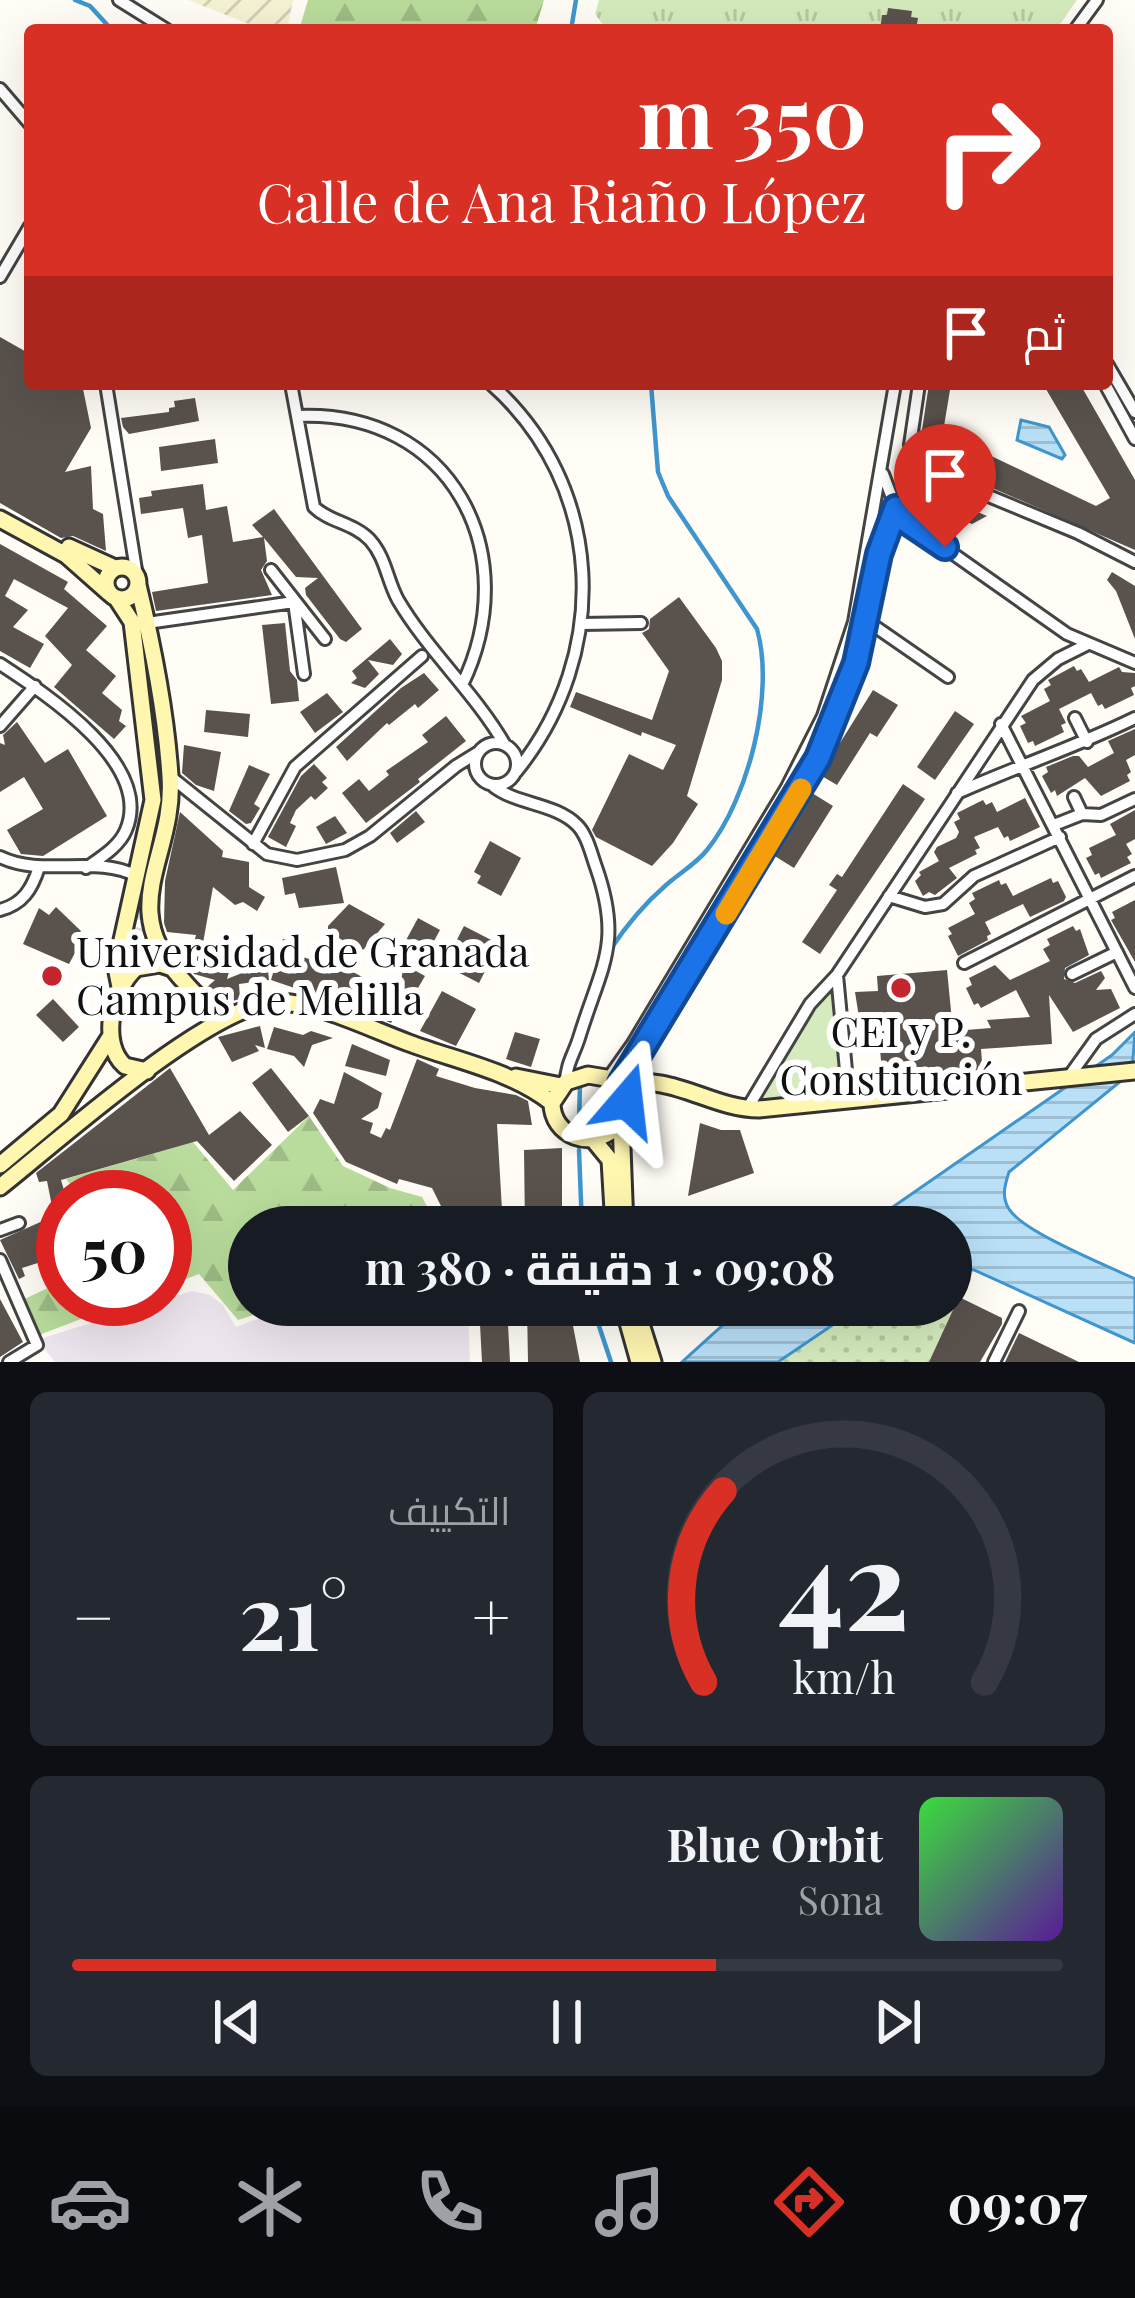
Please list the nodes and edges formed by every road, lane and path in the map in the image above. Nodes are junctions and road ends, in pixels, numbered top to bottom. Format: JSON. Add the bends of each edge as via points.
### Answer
{"nodes":[{"id":1,"x":118,"y":0,"type":"edge"},
{"id":2,"x":157,"y":24,"type":"edge"},
{"id":3,"x":0,"y":89,"type":"edge"},
{"id":4,"x":24,"y":117,"type":"edge"},
{"id":5,"x":24,"y":236,"type":"edge"},
{"id":6,"x":0,"y":277,"type":"edge"},
{"id":7,"x":107,"y":390,"type":"edge"},
{"id":8,"x":292,"y":390,"type":"edge"},
{"id":9,"x":496,"y":390,"type":"edge"},
{"id":10,"x":894,"y":390,"type":"edge"},
{"id":11,"x":918,"y":390,"type":"edge"},
{"id":12,"x":1126,"y":398,"type":"edge"},
{"id":13,"x":1135,"y":412,"type":"edge"},
{"id":14,"x":297,"y":416,"type":"junction"},
{"id":15,"x":1135,"y":439,"type":"edge"},
{"id":16,"x":882,"y":462,"type":"junction"},
{"id":17,"x":875,"y":505,"type":"junction"},
{"id":18,"x":0,"y":508,"type":"edge"},
{"id":19,"x":896,"y":508,"type":"junction"},
{"id":20,"x":0,"y":519,"type":"edge"},
{"id":21,"x":131,"y":544,"type":"junction"},
{"id":22,"x":1135,"y":562,"type":"edge"},
{"id":23,"x":118,"y":567,"type":"junction"},
{"id":24,"x":272,"y":570,"type":"dead end"},
{"id":25,"x":137,"y":585,"type":"junction"},
{"id":26,"x":113,"y":596,"type":"junction"},
{"id":27,"x":297,"y":603,"type":"junction"},
{"id":28,"x":867,"y":621,"type":"junction"},
{"id":29,"x":147,"y":623,"type":"junction"},
{"id":30,"x":641,"y":623,"type":"dead end"},
{"id":31,"x":582,"y":624,"type":"junction"},
{"id":32,"x":326,"y":639,"type":"dead end"},
{"id":33,"x":1086,"y":645,"type":"junction"},
{"id":34,"x":422,"y":656,"type":"dead end"},
{"id":35,"x":1135,"y":663,"type":"edge"},
{"id":36,"x":0,"y":664,"type":"edge"},
{"id":37,"x":304,"y":674,"type":"dead end"},
{"id":38,"x":948,"y":676,"type":"dead end"},
{"id":39,"x":35,"y":686,"type":"junction"},
{"id":40,"x":462,"y":686,"type":"junction"},
{"id":41,"x":1075,"y":718,"type":"dead end"},
{"id":42,"x":1135,"y":718,"type":"edge"},
{"id":43,"x":1001,"y":724,"type":"junction"},
{"id":44,"x":0,"y":726,"type":"edge"},
{"id":45,"x":545,"y":728,"type":"junction"},
{"id":46,"x":1087,"y":742,"type":"junction"},
{"id":47,"x":509,"y":748,"type":"junction"},
{"id":48,"x":477,"y":753,"type":"junction"},
{"id":49,"x":1023,"y":763,"type":"junction"},
{"id":50,"x":448,"y":775,"type":"junction"},
{"id":51,"x":514,"y":775,"type":"junction"},
{"id":52,"x":170,"y":776,"type":"junction"},
{"id":53,"x":477,"y":776,"type":"junction"},
{"id":54,"x":153,"y":785,"type":"junction"},
{"id":55,"x":493,"y":786,"type":"junction"},
{"id":56,"x":128,"y":794,"type":"junction"},
{"id":57,"x":954,"y":794,"type":"junction"},
{"id":58,"x":171,"y":797,"type":"junction"},
{"id":59,"x":195,"y":797,"type":"junction"},
{"id":60,"x":1074,"y":797,"type":"dead end"},
{"id":61,"x":1135,"y":800,"type":"edge"},
{"id":62,"x":527,"y":802,"type":"junction"},
{"id":63,"x":1082,"y":814,"type":"junction"},
{"id":64,"x":1057,"y":831,"type":"junction"},
{"id":65,"x":254,"y":844,"type":"junction"},
{"id":66,"x":154,"y":853,"type":"tunnel mouth"},
{"id":67,"x":0,"y":857,"type":"edge"},
{"id":68,"x":39,"y":868,"type":"junction"},
{"id":69,"x":86,"y":868,"type":"junction"},
{"id":70,"x":1135,"y":876,"type":"edge"},
{"id":71,"x":138,"y":877,"type":"junction"},
{"id":72,"x":889,"y":896,"type":"junction"},
{"id":73,"x":1090,"y":899,"type":"junction"},
{"id":74,"x":0,"y":910,"type":"edge"},
{"id":75,"x":1117,"y":952,"type":"junction"},
{"id":76,"x":964,"y":963,"type":"dead end"},
{"id":77,"x":172,"y":968,"type":"junction"},
{"id":78,"x":1072,"y":974,"type":"dead end"},
{"id":79,"x":837,"y":975,"type":"junction"},
{"id":80,"x":120,"y":987,"type":"junction"},
{"id":81,"x":1135,"y":988,"type":"edge"},
{"id":82,"x":200,"y":999,"type":"junction"},
{"id":83,"x":1135,"y":1014,"type":"edge"},
{"id":84,"x":230,"y":1015,"type":"junction"},
{"id":85,"x":110,"y":1036,"type":"junction"},
{"id":86,"x":196,"y":1039,"type":"junction"},
{"id":87,"x":575,"y":1049,"type":"junction"},
{"id":88,"x":96,"y":1070,"type":"dead end"},
{"id":89,"x":148,"y":1071,"type":"junction"},
{"id":90,"x":1135,"y":1071,"type":"edge"},
{"id":91,"x":588,"y":1075,"type":"junction"},
{"id":92,"x":507,"y":1077,"type":"junction"},
{"id":93,"x":1073,"y":1078,"type":"junction"},
{"id":94,"x":564,"y":1084,"type":"junction"},
{"id":95,"x":620,"y":1087,"type":"junction"},
{"id":96,"x":849,"y":1102,"type":"junction"},
{"id":97,"x":552,"y":1103,"type":"junction"},
{"id":98,"x":747,"y":1109,"type":"junction"},
{"id":99,"x":621,"y":1121,"type":"junction"},
{"id":100,"x":592,"y":1138,"type":"junction"},
{"id":101,"x":0,"y":1165,"type":"edge"},
{"id":102,"x":0,"y":1176,"type":"edge"},
{"id":103,"x":0,"y":1186,"type":"edge"},
{"id":104,"x":613,"y":1206,"type":"edge"},
{"id":105,"x":624,"y":1206,"type":"edge"},
{"id":106,"x":19,"y":1223,"type":"dead end"},
{"id":107,"x":0,"y":1230,"type":"edge"},
{"id":108,"x":0,"y":1260,"type":"edge"},
{"id":109,"x":1019,"y":1310,"type":"dead end"},
{"id":110,"x":632,"y":1326,"type":"edge"},
{"id":111,"x":640,"y":1326,"type":"edge"},
{"id":112,"x":647,"y":1361,"type":"edge"},
{"id":113,"x":9,"y":1362,"type":"edge"},
{"id":114,"x":994,"y":1362,"type":"edge"}],
"edges":[{"from":1,"to":2,"type":"street"},
{"from":3,"to":4,"type":"street"},
{"from":5,"to":6,"type":"street"},
{"from":7,"to":21,"type":"street"},
{"from":8,"to":14,"type":"street"},
{"from":9,"to":31,"type":"street","via":[[541,439],[572,502],[583,556]]},
{"from":10,"to":16,"type":"street"},
{"from":11,"to":22,"type":"street","via":[[910,445],[922,468]]},
{"from":12,"to":13,"type":"street"},
{"from":12,"to":15,"type":"street"},
{"from":14,"to":40,"type":"street","via":[[314,507],[371,541],[400,603]]},
{"from":14,"to":40,"type":"street","via":[[342,417],[385,430],[440,469],[466,505],[486,565],[487,601]]},
{"from":16,"to":17,"type":"street"},
{"from":16,"to":19,"type":"street"},
{"from":17,"to":19,"type":"street"},
{"from":17,"to":95,"type":"street","via":[[854,622],[823,716],[632,1045]]},
{"from":18,"to":23,"type":"street"},
{"from":19,"to":28,"type":"street"},
{"from":19,"to":33,"type":"street"},
{"from":20,"to":26,"type":"street","via":[[66,555]]},
{"from":21,"to":23,"type":"street"},
{"from":21,"to":25,"type":"street"},
{"from":23,"to":25,"type":"street"},
{"from":23,"to":26,"type":"street","via":[[106,579]]},
{"from":24,"to":27,"type":"street"},
{"from":25,"to":26,"type":"street"},
{"from":25,"to":29,"type":"street"},
{"from":25,"to":66,"type":"street","via":[[162,774]]},
{"from":26,"to":54,"type":"street","via":[[132,622]]},
{"from":27,"to":29,"type":"street"},
{"from":27,"to":32,"type":"street"},
{"from":27,"to":37,"type":"street"},
{"from":28,"to":38,"type":"street"},
{"from":28,"to":95,"type":"street","via":[[846,693],[799,794]]},
{"from":29,"to":52,"type":"street"},
{"from":30,"to":31,"type":"street"},
{"from":31,"to":45,"type":"street"},
{"from":33,"to":35,"type":"street"},
{"from":33,"to":43,"type":"street","via":[[1046,668]]},
{"from":34,"to":65,"type":"street","via":[[295,767]]},
{"from":36,"to":39,"type":"street"},
{"from":39,"to":44,"type":"street"},
{"from":39,"to":56,"type":"street","via":[[100,743]]},
{"from":40,"to":47,"type":"street"},
{"from":41,"to":46,"type":"street"},
{"from":42,"to":46,"type":"street"},
{"from":43,"to":49,"type":"street"},
{"from":43,"to":57,"type":"street"},
{"from":45,"to":47,"type":"street"},
{"from":45,"to":51,"type":"street"},
{"from":46,"to":49,"type":"street"},
{"from":47,"to":48,"type":"street","via":[[490,744]]},
{"from":47,"to":51,"type":"street"},
{"from":48,"to":50,"type":"street"},
{"from":48,"to":53,"type":"street"},
{"from":49,"to":57,"type":"street"},
{"from":49,"to":64,"type":"street"},
{"from":50,"to":53,"type":"street"},
{"from":50,"to":65,"type":"street","via":[[346,850],[290,860]]},
{"from":51,"to":55,"type":"street"},
{"from":51,"to":62,"type":"street"},
{"from":52,"to":58,"type":"street"},
{"from":52,"to":59,"type":"street"},
{"from":53,"to":55,"type":"street"},
{"from":54,"to":56,"type":"street"},
{"from":54,"to":71,"type":"street"},
{"from":55,"to":62,"type":"street"},
{"from":56,"to":69,"type":"street","via":[[128,827]]},
{"from":57,"to":72,"type":"street"},
{"from":58,"to":59,"type":"street"},
{"from":58,"to":77,"type":"street","via":[[148,921]]},
{"from":59,"to":65,"type":"street"},
{"from":60,"to":63,"type":"street"},
{"from":61,"to":63,"type":"street"},
{"from":62,"to":87,"type":"street","via":[[582,832],[610,919],[609,947]]},
{"from":63,"to":64,"type":"street"},
{"from":64,"to":72,"type":"street","via":[[974,876],[943,904]]},
{"from":64,"to":73,"type":"street"},
{"from":67,"to":68,"type":"street"},
{"from":68,"to":69,"type":"street"},
{"from":68,"to":74,"type":"street","via":[[23,898]]},
{"from":69,"to":71,"type":"street"},
{"from":70,"to":73,"type":"street"},
{"from":71,"to":80,"type":"street","via":[[116,967]]},
{"from":72,"to":79,"type":"street"},
{"from":73,"to":75,"type":"street"},
{"from":73,"to":76,"type":"street"},
{"from":75,"to":78,"type":"street"},
{"from":75,"to":81,"type":"street"},
{"from":77,"to":80,"type":"street","via":[[136,968]]},
{"from":77,"to":82,"type":"street"},
{"from":79,"to":96,"type":"street"},
{"from":79,"to":98,"type":"street","via":[[810,1004]]},
{"from":80,"to":85,"type":"street"},
{"from":82,"to":84,"type":"street"},
{"from":82,"to":86,"type":"street"},
{"from":83,"to":93,"type":"street","via":[[1096,1039]]},
{"from":84,"to":86,"type":"street"},
{"from":84,"to":92,"type":"street","via":[[268,1003],[308,1007]]},
{"from":85,"to":89,"type":"street","via":[[116,1058]]},
{"from":85,"to":101,"type":"street","via":[[61,1114]]},
{"from":86,"to":89,"type":"street"},
{"from":87,"to":91,"type":"street"},
{"from":87,"to":94,"type":"street"},
{"from":88,"to":102,"type":"street","via":[[67,1118]]},
{"from":89,"to":103,"type":"street"},
{"from":90,"to":93,"type":"street"},
{"from":91,"to":94,"type":"street"},
{"from":91,"to":95,"type":"street"},
{"from":92,"to":94,"type":"street"},
{"from":92,"to":97,"type":"street"},
{"from":93,"to":96,"type":"street"},
{"from":94,"to":97,"type":"street"},
{"from":95,"to":98,"type":"street","via":[[677,1088]]},
{"from":95,"to":99,"type":"street"},
{"from":96,"to":98,"type":"street"},
{"from":97,"to":100,"type":"street","via":[[561,1131]]},
{"from":99,"to":100,"type":"street"},
{"from":99,"to":105,"type":"street"},
{"from":100,"to":104,"type":"street","via":[[610,1160]]},
{"from":106,"to":107,"type":"street"},
{"from":108,"to":113,"type":"street","via":[[37,1345]]},
{"from":109,"to":114,"type":"street"},
{"from":110,"to":112,"type":"street"},
{"from":111,"to":112,"type":"street"}]}
